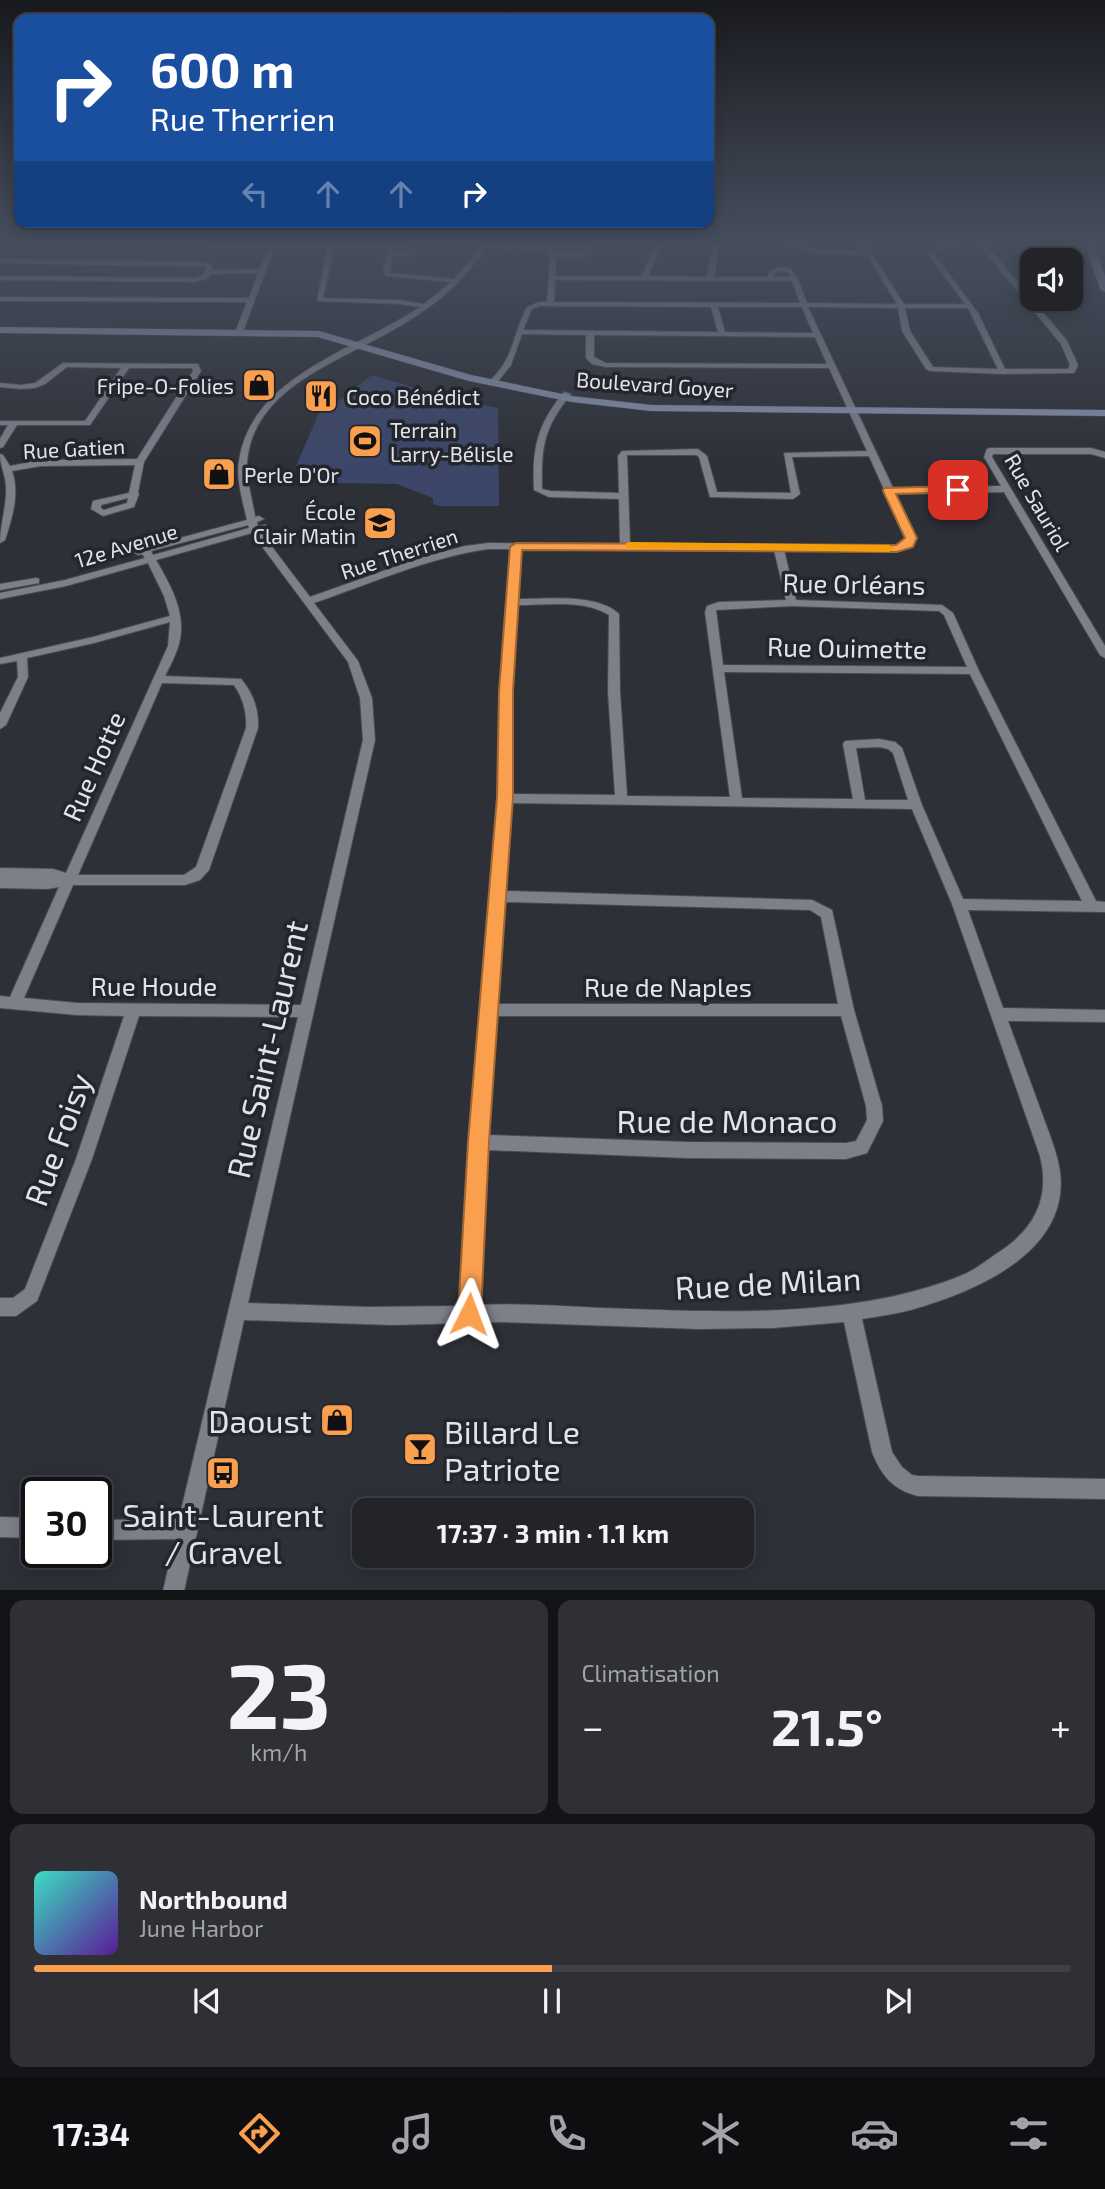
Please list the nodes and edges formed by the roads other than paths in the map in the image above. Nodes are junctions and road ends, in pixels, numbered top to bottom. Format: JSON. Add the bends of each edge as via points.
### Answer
{"nodes":[{"id":1,"x":245,"y":317,"type":"edge"},
{"id":2,"x":405,"y":317,"type":"edge"},
{"id":3,"x":525,"y":317,"type":"edge"},
{"id":4,"x":718,"y":317,"type":"edge"},
{"id":5,"x":810,"y":317,"type":"edge"},
{"id":6,"x":903,"y":317,"type":"edge"},
{"id":7,"x":976,"y":317,"type":"edge"},
{"id":8,"x":1043,"y":317,"type":"edge"},
{"id":9,"x":0,"y":328,"type":"edge"},
{"id":10,"x":240,"y":330,"type":"junction"},
{"id":11,"x":518,"y":332,"type":"junction"},
{"id":12,"x":590,"y":332,"type":"junction"},
{"id":13,"x":722,"y":334,"type":"junction"},
{"id":14,"x":818,"y":335,"type":"junction"},
{"id":15,"x":362,"y":343,"type":"junction"},
{"id":16,"x":126,"y":366,"type":"junction"},
{"id":17,"x":832,"y":366,"type":"junction"},
{"id":18,"x":1003,"y":372,"type":"junction"},
{"id":19,"x":494,"y":381,"type":"junction"},
{"id":20,"x":0,"y":385,"type":"edge"},
{"id":21,"x":566,"y":395,"type":"junction"},
{"id":22,"x":852,"y":409,"type":"junction"},
{"id":23,"x":1105,"y":411,"type":"edge"},
{"id":24,"x":0,"y":423,"type":"edge"},
{"id":25,"x":14,"y":423,"type":"junction"},
{"id":26,"x":0,"y":445,"type":"edge"},
{"id":27,"x":872,"y":453,"type":"junction"},
{"id":28,"x":1105,"y":455,"type":"edge"},
{"id":29,"x":0,"y":457,"type":"edge"},
{"id":30,"x":140,"y":462,"type":"junction"},
{"id":31,"x":9,"y":469,"type":"junction"},
{"id":32,"x":1005,"y":489,"type":"junction"},
{"id":33,"x":888,"y":491,"type":"junction"},
{"id":34,"x":135,"y":494,"type":"dead end"},
{"id":35,"x":623,"y":496,"type":"junction"},
{"id":36,"x":248,"y":502,"type":"joint"},
{"id":37,"x":257,"y":524,"type":"junction"},
{"id":38,"x":0,"y":540,"type":"edge"},
{"id":39,"x":625,"y":545,"type":"junction"},
{"id":40,"x":516,"y":547,"type":"junction"},
{"id":41,"x":778,"y":547,"type":"junction"},
{"id":42,"x":147,"y":554,"type":"junction"},
{"id":43,"x":0,"y":587,"type":"edge"},
{"id":44,"x":0,"y":596,"type":"edge"},
{"id":45,"x":309,"y":601,"type":"junction"},
{"id":46,"x":513,"y":602,"type":"junction"},
{"id":47,"x":792,"y":603,"type":"junction"},
{"id":48,"x":176,"y":617,"type":"junction"},
{"id":49,"x":1100,"y":638,"type":"edge"},
{"id":50,"x":1105,"y":655,"type":"edge"},
{"id":51,"x":22,"y":657,"type":"junction"},
{"id":52,"x":0,"y":661,"type":"edge"},
{"id":53,"x":720,"y":668,"type":"junction"},
{"id":54,"x":974,"y":671,"type":"junction"},
{"id":55,"x":160,"y":679,"type":"junction"},
{"id":56,"x":0,"y":725,"type":"edge"},
{"id":57,"x":505,"y":797,"type":"junction"},
{"id":58,"x":621,"y":800,"type":"junction"},
{"id":59,"x":737,"y":802,"type":"junction"},
{"id":60,"x":860,"y":804,"type":"junction"},
{"id":61,"x":916,"y":805,"type":"junction"},
{"id":62,"x":0,"y":873,"type":"edge"},
{"id":63,"x":69,"y":880,"type":"junction"},
{"id":64,"x":0,"y":883,"type":"edge"},
{"id":65,"x":497,"y":896,"type":"junction"},
{"id":66,"x":959,"y":904,"type":"junction"},
{"id":67,"x":1098,"y":907,"type":"edge"},
{"id":68,"x":8,"y":1002,"type":"edge"},
{"id":69,"x":134,"y":1008,"type":"junction"},
{"id":70,"x":488,"y":1010,"type":"junction"},
{"id":71,"x":847,"y":1010,"type":"junction"},
{"id":72,"x":307,"y":1011,"type":"junction"},
{"id":73,"x":997,"y":1014,"type":"junction"},
{"id":74,"x":1105,"y":1016,"type":"edge"},
{"id":75,"x":479,"y":1142,"type":"junction"},
{"id":76,"x":0,"y":1307,"type":"edge"},
{"id":77,"x":238,"y":1311,"type":"junction"},
{"id":78,"x":851,"y":1312,"type":"junction"},
{"id":79,"x":469,"y":1314,"type":"junction"},
{"id":80,"x":1105,"y":1489,"type":"edge"},
{"id":81,"x":0,"y":1527,"type":"edge"},
{"id":82,"x":21,"y":1528,"type":"edge"},
{"id":83,"x":112,"y":1530,"type":"edge"},
{"id":84,"x":187,"y":1530,"type":"junction"},
{"id":85,"x":173,"y":1590,"type":"edge"}],
"edges":[{"from":1,"to":10,"type":"street"},
{"from":2,"to":15,"type":"street"},
{"from":3,"to":11,"type":"street"},
{"from":4,"to":13,"type":"street"},
{"from":5,"to":14,"type":"street","name":"Rue Therrien"},
{"from":6,"to":18,"type":"street","via":[[906,331],[930,369]]},
{"from":7,"to":18,"type":"street"},
{"from":8,"to":18,"type":"street","via":[[1064,343],[1074,365],[1071,371]]},
{"from":9,"to":10,"type":"street","name":"Boulevard Goyer"},
{"from":10,"to":15,"type":"street","name":"Boulevard Goyer","via":[[319,334]]},
{"from":11,"to":12,"type":"street"},
{"from":11,"to":19,"type":"street","via":[[513,357]]},
{"from":12,"to":13,"type":"street"},
{"from":12,"to":17,"type":"street","via":[[590,358],[606,365]]},
{"from":13,"to":14,"type":"street"},
{"from":14,"to":17,"type":"street","name":"Rue Therrien"},
{"from":15,"to":19,"type":"street","name":"Boulevard Goyer","via":[[434,369]]},
{"from":15,"to":36,"type":"street","via":[[295,380],[261,415],[244,458]]},
{"from":16,"to":20,"type":"street","via":[[66,365],[29,387]]},
{"from":16,"to":25,"type":"street","via":[[87,423]]},
{"from":16,"to":30,"type":"street","via":[[195,366],[197,371]]},
{"from":17,"to":22,"type":"street","name":"Rue Therrien"},
{"from":19,"to":21,"type":"street","name":"Boulevard Goyer"},
{"from":21,"to":22,"type":"street","name":"Boulevard Goyer","via":[[659,408]]},
{"from":21,"to":35,"type":"street","via":[[541,430],[538,490],[549,495]]},
{"from":22,"to":23,"type":"street","name":"Boulevard Goyer"},
{"from":22,"to":27,"type":"street","name":"Rue Therrien"},
{"from":24,"to":25,"type":"street"},
{"from":25,"to":26,"type":"street"},
{"from":27,"to":33,"type":"street","name":"Rue Therrien"},
{"from":27,"to":35,"type":"street","via":[[787,455],[793,496],[719,496],[710,490],[703,456],[698,452],[629,452],[622,456]]},
{"from":28,"to":32,"type":"street","name":"Rue Sauriol","via":[[1091,451],[990,452],[988,457]]},
{"from":29,"to":31,"type":"street"},
{"from":30,"to":31,"type":"street","name":"Rue Gatien","via":[[41,463]]},
{"from":30,"to":34,"type":"street"},
{"from":31,"to":38,"type":"street","via":[[8,515]]},
{"from":32,"to":33,"type":"street"},
{"from":32,"to":49,"type":"street","name":"Rue Sauriol"},
{"from":33,"to":41,"type":"street","name":"Rue Therrien","via":[[911,538],[909,544],[897,548]]},
{"from":35,"to":39,"type":"street"},
{"from":36,"to":37,"type":"street","via":[[247,512]]},
{"from":37,"to":42,"type":"street","name":"12e Avenue"},
{"from":37,"to":45,"type":"street","name":"Rue Saint-Laurent","via":[[259,540]]},
{"from":39,"to":40,"type":"street","name":"Rue Therrien"},
{"from":39,"to":41,"type":"street","name":"Rue Therrien"},
{"from":40,"to":45,"type":"street","name":"Rue Therrien","via":[[467,548]]},
{"from":40,"to":46,"type":"street"},
{"from":41,"to":47,"type":"street"},
{"from":42,"to":43,"type":"street","name":"12e Avenue"},
{"from":42,"to":44,"type":"street","name":"12e Avenue","via":[[66,583]]},
{"from":42,"to":48,"type":"street","name":"Rue Hotte","via":[[171,595]]},
{"from":45,"to":72,"type":"street","name":"Rue Saint-Laurent","via":[[352,661],[366,698],[369,724],[363,773]]},
{"from":46,"to":57,"type":"street"},
{"from":46,"to":58,"type":"street","via":[[593,605],[614,614]]},
{"from":47,"to":53,"type":"street","name":"Rue Orléans","via":[[711,608]]},
{"from":47,"to":54,"type":"street","name":"Rue Orléans","via":[[942,608]]},
{"from":48,"to":51,"type":"street"},
{"from":48,"to":55,"type":"street","name":"Rue Hotte","via":[[175,642]]},
{"from":49,"to":50,"type":"street","name":"Rue Sauriol"},
{"from":51,"to":52,"type":"street"},
{"from":51,"to":56,"type":"street","via":[[23,677]]},
{"from":53,"to":54,"type":"street","name":"Rue Ouimette"},
{"from":53,"to":59,"type":"street","name":"Rue Orléans"},
{"from":54,"to":67,"type":"street","name":"Rue Orléans"},
{"from":55,"to":63,"type":"street","name":"Rue Hotte"},
{"from":55,"to":63,"type":"street","via":[[237,682],[253,721],[206,861],[198,874],[180,881]]},
{"from":57,"to":58,"type":"street"},
{"from":57,"to":65,"type":"street"},
{"from":58,"to":59,"type":"street"},
{"from":59,"to":60,"type":"street"},
{"from":60,"to":61,"type":"street"},
{"from":60,"to":61,"type":"street","name":"Rue de Milan","via":[[849,744],[891,745],[898,751]]},
{"from":61,"to":66,"type":"street","name":"Rue de Milan"},
{"from":62,"to":63,"type":"street","via":[[54,874]]},
{"from":63,"to":64,"type":"street"},
{"from":63,"to":68,"type":"street","name":"Rue Hotte"},
{"from":65,"to":70,"type":"street"},
{"from":65,"to":71,"type":"street","name":"Rue de Monaco","via":[[812,905],[827,914]]},
{"from":66,"to":67,"type":"street"},
{"from":66,"to":73,"type":"street","name":"Rue de Milan"},
{"from":68,"to":69,"type":"street","name":"Rue Houde","via":[[77,1009]]},
{"from":69,"to":72,"type":"street","name":"Rue Houde"},
{"from":69,"to":76,"type":"street","name":"Rue Foisy","via":[[84,1159],[31,1295],[16,1307]]},
{"from":70,"to":71,"type":"street","name":"Rue de Naples"},
{"from":70,"to":75,"type":"street"},
{"from":71,"to":75,"type":"street","name":"Rue de Monaco","via":[[874,1106],[875,1121],[861,1147],[846,1151],[687,1150]]},
{"from":72,"to":77,"type":"street","name":"Rue Saint-Laurent"},
{"from":73,"to":74,"type":"street"},
{"from":73,"to":78,"type":"street","name":"Rue de Milan","via":[[1050,1164],[1051,1193],[1042,1221],[1009,1258],[964,1285]]},
{"from":75,"to":79,"type":"street"},
{"from":77,"to":79,"type":"street","name":"Rue de Milan"},
{"from":77,"to":84,"type":"street","name":"Rue Saint-Laurent"},
{"from":78,"to":79,"type":"street","name":"Rue de Milan","via":[[756,1318]]},
{"from":78,"to":80,"type":"street","via":[[882,1452],[903,1481],[918,1486]]},
{"from":81,"to":82,"type":"street"},
{"from":83,"to":84,"type":"street"},
{"from":84,"to":85,"type":"street","name":"Rue Saint-Laurent"}]}
